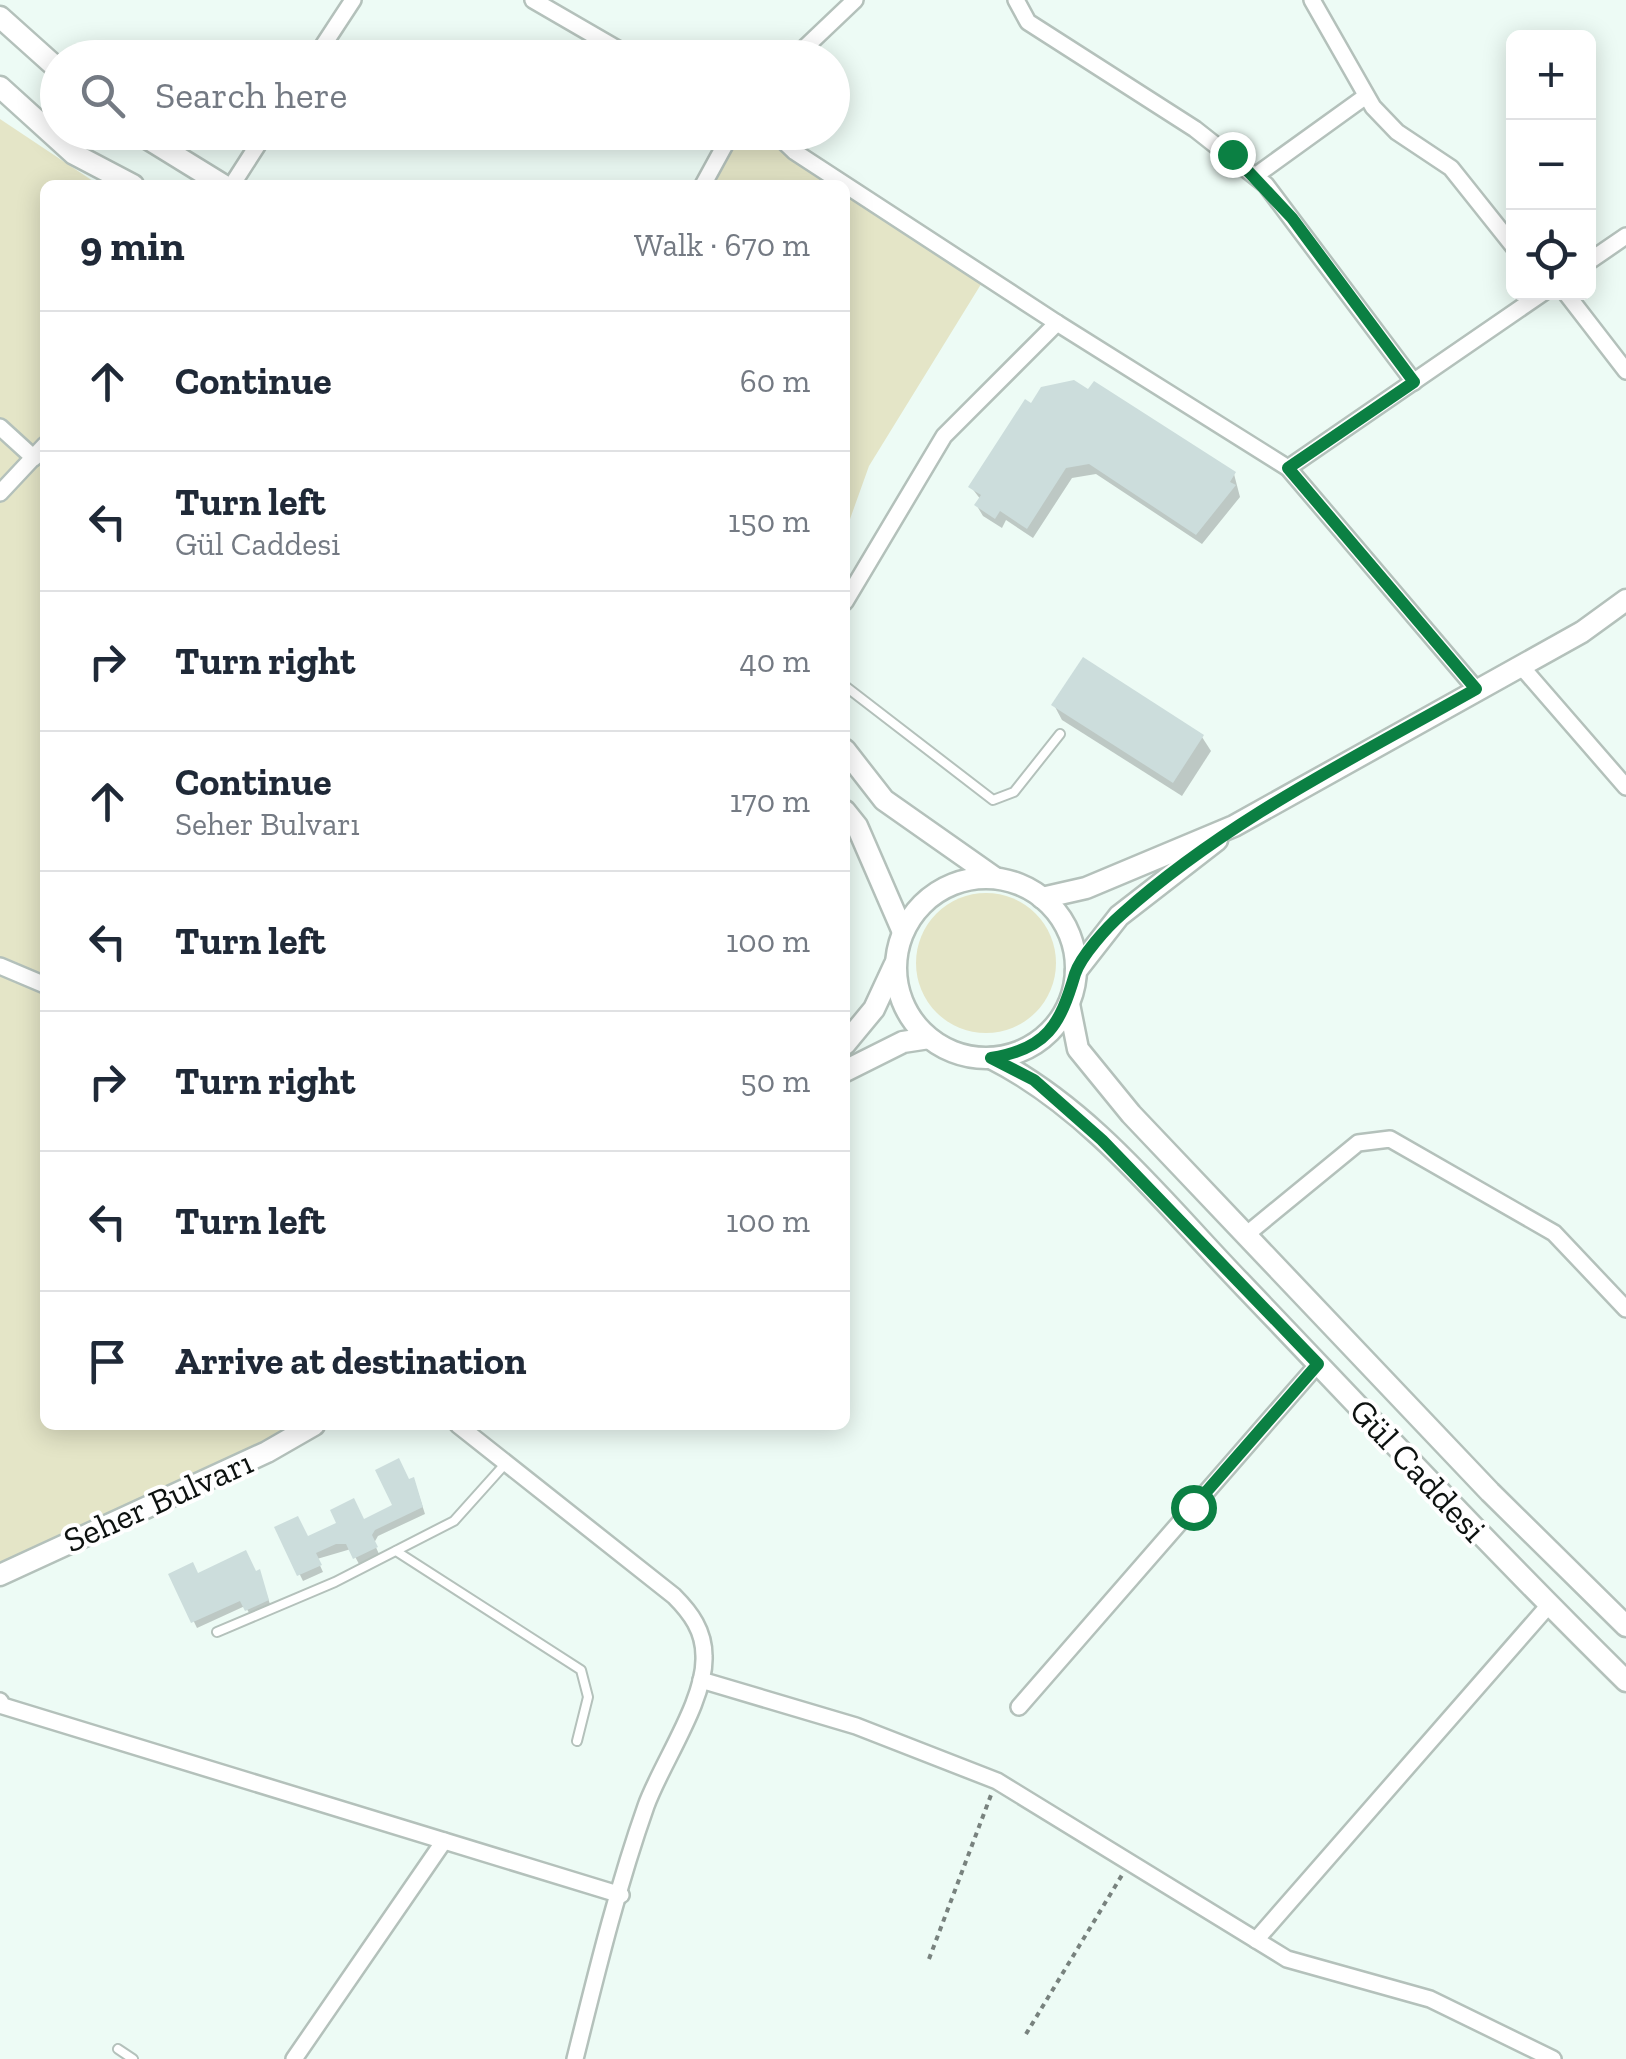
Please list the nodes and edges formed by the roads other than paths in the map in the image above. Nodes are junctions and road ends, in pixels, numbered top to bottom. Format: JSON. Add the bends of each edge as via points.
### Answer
{"nodes":[{"id":1,"x":353,"y":0,"type":"edge"},
{"id":2,"x":533,"y":0,"type":"edge"},
{"id":3,"x":855,"y":0,"type":"edge"},
{"id":4,"x":1016,"y":0,"type":"edge"},
{"id":5,"x":1312,"y":0,"type":"edge"},
{"id":6,"x":0,"y":17,"type":"edge"},
{"id":7,"x":327,"y":40,"type":"edge"},
{"id":8,"x":602,"y":40,"type":"edge"},
{"id":9,"x":813,"y":40,"type":"edge"},
{"id":10,"x":40,"y":53,"type":"edge"},
{"id":11,"x":0,"y":86,"type":"edge"},
{"id":12,"x":1366,"y":96,"type":"junction"},
{"id":13,"x":40,"y":123,"type":"edge"},
{"id":14,"x":70,"y":150,"type":"edge"},
{"id":15,"x":166,"y":150,"type":"edge"},
{"id":16,"x":254,"y":150,"type":"edge"},
{"id":17,"x":722,"y":150,"type":"edge"},
{"id":18,"x":794,"y":150,"type":"edge"},
{"id":19,"x":1256,"y":176,"type":"junction"},
{"id":20,"x":123,"y":180,"type":"edge"},
{"id":21,"x":215,"y":180,"type":"edge"},
{"id":22,"x":235,"y":180,"type":"edge"},
{"id":23,"x":706,"y":180,"type":"edge"},
{"id":24,"x":838,"y":180,"type":"edge"},
{"id":25,"x":850,"y":188,"type":"edge"},
{"id":26,"x":1626,"y":236,"type":"edge"},
{"id":27,"x":1506,"y":237,"type":"edge"},
{"id":28,"x":1596,"y":257,"type":"edge"},
{"id":29,"x":1532,"y":300,"type":"edge"},
{"id":30,"x":1572,"y":300,"type":"edge"},
{"id":31,"x":1057,"y":324,"type":"junction"},
{"id":32,"x":1626,"y":372,"type":"edge"},
{"id":33,"x":1414,"y":382,"type":"junction"},
{"id":34,"x":0,"y":428,"type":"edge"},
{"id":35,"x":39,"y":452,"type":"edge"},
{"id":36,"x":1288,"y":468,"type":"junction"},
{"id":37,"x":0,"y":493,"type":"edge"},
{"id":38,"x":850,"y":594,"type":"edge"},
{"id":39,"x":1626,"y":600,"type":"edge"},
{"id":40,"x":1520,"y":665,"type":"junction"},
{"id":41,"x":1476,"y":689,"type":"junction"},
{"id":42,"x":850,"y":690,"type":"edge"},
{"id":43,"x":1060,"y":734,"type":"dead end"},
{"id":44,"x":850,"y":756,"type":"edge"},
{"id":45,"x":1626,"y":788,"type":"edge"},
{"id":46,"x":850,"y":818,"type":"edge"},
{"id":47,"x":1234,"y":826,"type":"junction"},
{"id":48,"x":997,"y":879,"type":"junction"},
{"id":49,"x":1042,"y":898,"type":"junction"},
{"id":50,"x":902,"y":932,"type":"junction"},
{"id":51,"x":895,"y":964,"type":"junction"},
{"id":52,"x":0,"y":966,"type":"edge"},
{"id":53,"x":1076,"y":971,"type":"junction"},
{"id":54,"x":40,"y":983,"type":"edge"},
{"id":55,"x":1069,"y":1004,"type":"junction"},
{"id":56,"x":850,"y":1038,"type":"edge"},
{"id":57,"x":929,"y":1038,"type":"junction"},
{"id":58,"x":991,"y":1058,"type":"junction"},
{"id":59,"x":850,"y":1069,"type":"edge"},
{"id":60,"x":1247,"y":1234,"type":"junction"},
{"id":61,"x":1626,"y":1309,"type":"edge"},
{"id":62,"x":1318,"y":1364,"type":"junction"},
{"id":63,"x":305,"y":1430,"type":"edge"},
{"id":64,"x":464,"y":1430,"type":"edge"},
{"id":65,"x":506,"y":1463,"type":"junction"},
{"id":66,"x":396,"y":1551,"type":"junction"},
{"id":67,"x":0,"y":1575,"type":"edge"},
{"id":68,"x":1549,"y":1605,"type":"junction"},
{"id":69,"x":1626,"y":1626,"type":"edge"},
{"id":70,"x":217,"y":1632,"type":"dead end"},
{"id":71,"x":701,"y":1680,"type":"junction"},
{"id":72,"x":1626,"y":1680,"type":"edge"},
{"id":73,"x":1,"y":1707,"type":"edge"},
{"id":74,"x":1019,"y":1707,"type":"dead end"},
{"id":75,"x":577,"y":1741,"type":"dead end"},
{"id":76,"x":444,"y":1841,"type":"junction"},
{"id":77,"x":620,"y":1894,"type":"junction"},
{"id":78,"x":1256,"y":1940,"type":"junction"},
{"id":79,"x":118,"y":2049,"type":"dead end"},
{"id":80,"x":133,"y":2059,"type":"edge"},
{"id":81,"x":294,"y":2059,"type":"edge"},
{"id":82,"x":574,"y":2059,"type":"edge"},
{"id":83,"x":1553,"y":2059,"type":"edge"}],
"edges":[{"from":1,"to":7,"type":"street"},
{"from":2,"to":8,"type":"street"},
{"from":3,"to":9,"type":"street"},
{"from":4,"to":19,"type":"street","via":[[1028,22],[1057,44],[1195,129]]},
{"from":5,"to":12,"type":"street"},
{"from":6,"to":10,"type":"street"},
{"from":11,"to":13,"type":"street"},
{"from":12,"to":19,"type":"street"},
{"from":12,"to":27,"type":"street","via":[[1396,132],[1451,168]]},
{"from":14,"to":20,"type":"street"},
{"from":15,"to":21,"type":"street"},
{"from":16,"to":22,"type":"street"},
{"from":17,"to":23,"type":"street"},
{"from":18,"to":24,"type":"street"},
{"from":19,"to":33,"type":"street"},
{"from":25,"to":31,"type":"street"},
{"from":26,"to":28,"type":"street"},
{"from":29,"to":33,"type":"street"},
{"from":30,"to":32,"type":"street"},
{"from":31,"to":36,"type":"street"},
{"from":31,"to":38,"type":"street","via":[[944,436]]},
{"from":33,"to":36,"type":"street"},
{"from":34,"to":35,"type":"street"},
{"from":35,"to":37,"type":"street"},
{"from":36,"to":41,"type":"street"},
{"from":39,"to":40,"type":"street"},
{"from":40,"to":41,"type":"street"},
{"from":40,"to":45,"type":"street"},
{"from":41,"to":47,"type":"street"},
{"from":42,"to":43,"type":"lane","via":[[992,800],[1014,792]]},
{"from":44,"to":48,"type":"street","via":[[884,800]]},
{"from":46,"to":50,"type":"street"},
{"from":47,"to":49,"type":"street","via":[[1086,888]]},
{"from":47,"to":53,"type":"street","via":[[1119,916]]},
{"from":48,"to":49,"type":"street"},
{"from":48,"to":50,"type":"street","via":[[948,886],[921,905]]},
{"from":49,"to":53,"type":"street","via":[[1071,938]]},
{"from":50,"to":51,"type":"street"},
{"from":51,"to":56,"type":"street","via":[[874,1009]]},
{"from":51,"to":57,"type":"street","via":[[900,997]]},
{"from":52,"to":54,"type":"street"},
{"from":53,"to":55,"type":"street"},
{"from":55,"to":58,"type":"street","via":[[1037,1042]]},
{"from":55,"to":60,"type":"street","name":"Gül Caddesi","via":[[1078,1049]]},
{"from":57,"to":58,"type":"street","via":[[958,1054]]},
{"from":57,"to":59,"type":"street","via":[[904,1042]]},
{"from":58,"to":62,"type":"street","name":"Gül Caddesi","via":[[1034,1080],[1102,1140]]},
{"from":60,"to":61,"type":"street","via":[[1358,1143],[1390,1139],[1554,1233]]},
{"from":60,"to":69,"type":"street","name":"Gül Caddesi"},
{"from":62,"to":68,"type":"street","name":"Gül Caddesi"},
{"from":62,"to":74,"type":"street"},
{"from":63,"to":67,"type":"street","name":"Seher Bulvarı"},
{"from":64,"to":65,"type":"street"},
{"from":65,"to":66,"type":"lane","via":[[454,1521]]},
{"from":65,"to":71,"type":"street","via":[[690,1613],[701,1634]]},
{"from":66,"to":70,"type":"lane"},
{"from":66,"to":75,"type":"lane","via":[[581,1670],[588,1698]]},
{"from":68,"to":72,"type":"street","name":"Gül Caddesi"},
{"from":68,"to":78,"type":"street"},
{"from":71,"to":77,"type":"street","via":[[646,1806]]},
{"from":71,"to":78,"type":"street","via":[[856,1726],[996,1781]]},
{"from":73,"to":76,"type":"street"},
{"from":76,"to":77,"type":"street"},
{"from":76,"to":81,"type":"street"},
{"from":77,"to":82,"type":"street"},
{"from":78,"to":83,"type":"street","via":[[1287,1959],[1430,1999]]},
{"from":79,"to":80,"type":"lane"}]}
